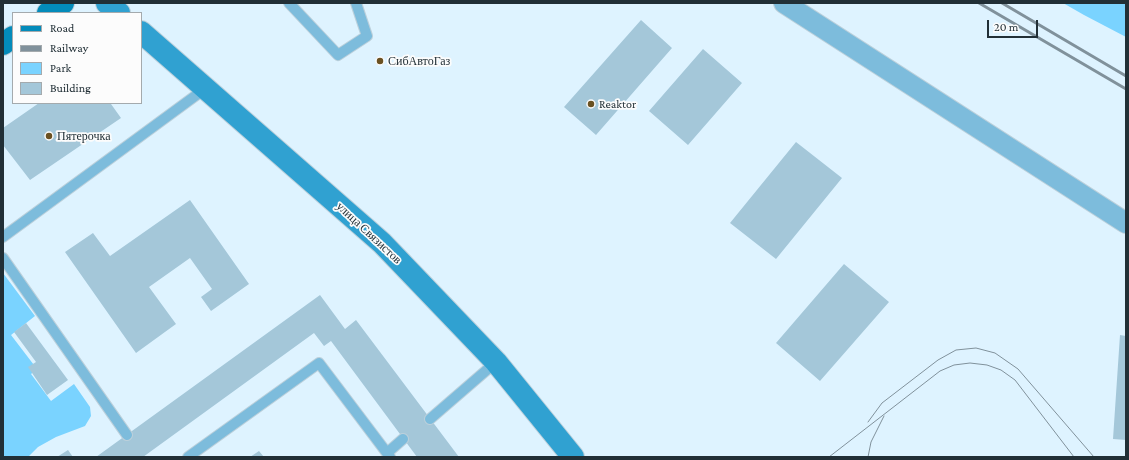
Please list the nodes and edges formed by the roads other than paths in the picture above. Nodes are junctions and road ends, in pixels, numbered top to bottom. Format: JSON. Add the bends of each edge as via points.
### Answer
{"nodes":[{"id":1,"x":63,"y":3,"type":"edge"},
{"id":2,"x":107,"y":3,"type":"edge"},
{"id":3,"x":305,"y":3,"type":"edge"},
{"id":4,"x":356,"y":3,"type":"edge"},
{"id":5,"x":784,"y":3,"type":"edge"},
{"id":6,"x":293,"y":6,"type":"edge"},
{"id":7,"x":50,"y":12,"type":"edge"},
{"id":8,"x":118,"y":12,"type":"edge"},
{"id":9,"x":142,"y":33,"type":"edge"},
{"id":10,"x":12,"y":38,"type":"edge"},
{"id":11,"x":3,"y":44,"type":"edge"},
{"id":12,"x":207,"y":88,"type":"junction"},
{"id":13,"x":1126,"y":223,"type":"edge"},
{"id":14,"x":3,"y":237,"type":"edge"},
{"id":15,"x":3,"y":258,"type":"edge"},
{"id":16,"x":496,"y":362,"type":"junction"},
{"id":17,"x":430,"y":419,"type":"dead end"},
{"id":18,"x":127,"y":434,"type":"dead end"},
{"id":19,"x":403,"y":439,"type":"dead end"},
{"id":20,"x":388,"y":455,"type":"edge"},
{"id":21,"x":189,"y":457,"type":"edge"},
{"id":22,"x":574,"y":457,"type":"edge"}],
"edges":[{"from":1,"to":7,"type":"main road"},
{"from":2,"to":8,"type":"main road"},
{"from":3,"to":6,"type":"lane"},
{"from":4,"to":6,"type":"lane","via":[[367,36],[338,54]]},
{"from":5,"to":13,"type":"street"},
{"from":9,"to":12,"type":"main road","name":"улица Связистов"},
{"from":10,"to":11,"type":"main road"},
{"from":12,"to":14,"type":"lane"},
{"from":12,"to":16,"type":"main road","name":"улица Связистов","via":[[382,243]]},
{"from":15,"to":18,"type":"lane"},
{"from":16,"to":17,"type":"lane"},
{"from":16,"to":22,"type":"main road","name":"улица Связистов"},
{"from":19,"to":20,"type":"lane"},
{"from":20,"to":21,"type":"lane","via":[[319,363]]}]}
